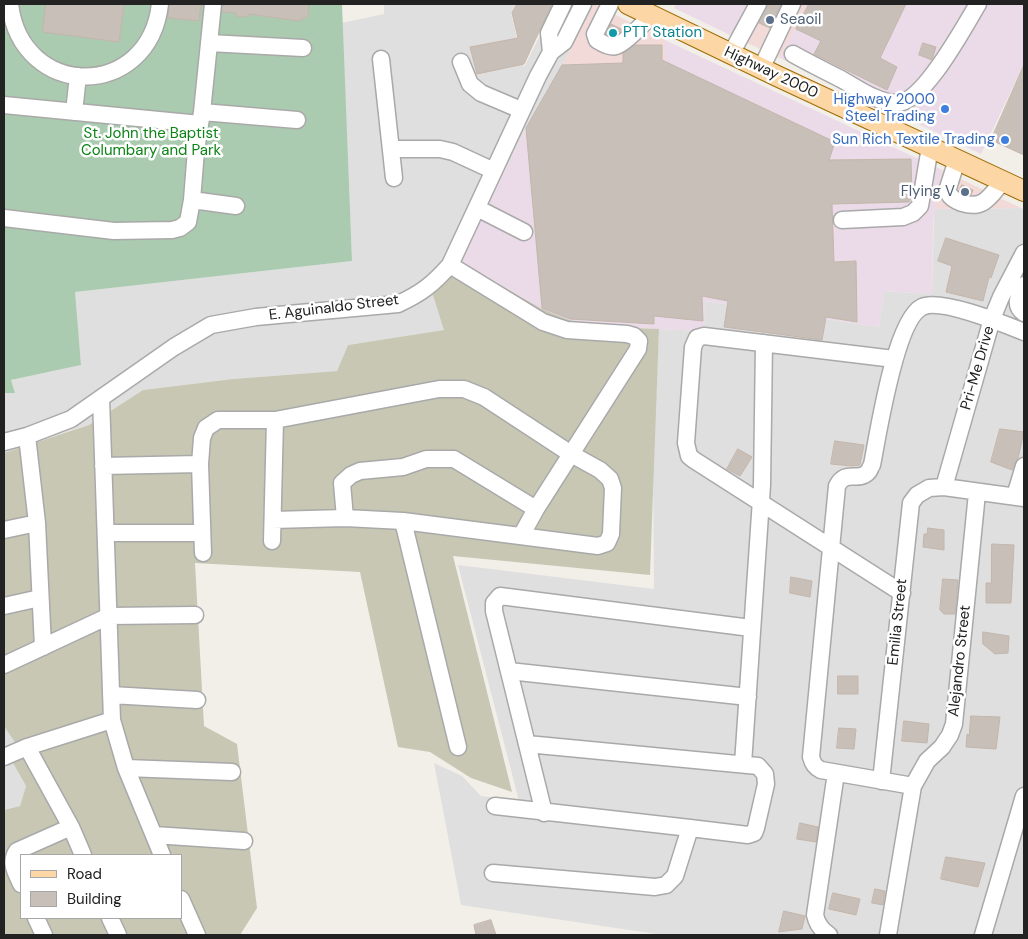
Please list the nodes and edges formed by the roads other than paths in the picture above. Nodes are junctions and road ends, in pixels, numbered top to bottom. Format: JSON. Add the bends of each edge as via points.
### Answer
{"nodes":[{"id":1,"x":10,"y":4,"type":"edge"},
{"id":2,"x":160,"y":4,"type":"edge"},
{"id":3,"x":213,"y":4,"type":"edge"},
{"id":4,"x":563,"y":4,"type":"edge"},
{"id":5,"x":583,"y":4,"type":"edge"},
{"id":6,"x":610,"y":4,"type":"edge"},
{"id":7,"x":758,"y":4,"type":"edge"},
{"id":8,"x":792,"y":4,"type":"edge"},
{"id":9,"x":978,"y":4,"type":"edge"},
{"id":10,"x":642,"y":9,"type":"edge"},
{"id":11,"x":209,"y":43,"type":"junction"},
{"id":12,"x":303,"y":48,"type":"dead end"},
{"id":13,"x":551,"y":52,"type":"junction"},
{"id":14,"x":731,"y":54,"type":"junction"},
{"id":15,"x":793,"y":54,"type":"dead end"},
{"id":16,"x":381,"y":59,"type":"dead end"},
{"id":17,"x":461,"y":62,"type":"dead end"},
{"id":18,"x":761,"y":68,"type":"junction"},
{"id":19,"x":78,"y":76,"type":"junction"},
{"id":20,"x":4,"y":105,"type":"edge"},
{"id":21,"x":521,"y":110,"type":"junction"},
{"id":22,"x":74,"y":112,"type":"junction"},
{"id":23,"x":201,"y":118,"type":"junction"},
{"id":24,"x":297,"y":120,"type":"dead end"},
{"id":25,"x":930,"y":147,"type":"junction"},
{"id":26,"x":392,"y":149,"type":"junction"},
{"id":27,"x":957,"y":160,"type":"junction"},
{"id":28,"x":494,"y":171,"type":"junction"},
{"id":29,"x":394,"y":178,"type":"dead end"},
{"id":30,"x":1003,"y":181,"type":"junction"},
{"id":31,"x":1024,"y":191,"type":"edge"},
{"id":32,"x":192,"y":200,"type":"junction"},
{"id":33,"x":236,"y":206,"type":"dead end"},
{"id":34,"x":477,"y":208,"type":"junction"},
{"id":35,"x":4,"y":218,"type":"edge"},
{"id":36,"x":842,"y":220,"type":"dead end"},
{"id":37,"x":524,"y":232,"type":"dead end"},
{"id":38,"x":1024,"y":254,"type":"edge"},
{"id":39,"x":450,"y":265,"type":"junction"},
{"id":40,"x":1024,"y":285,"type":"edge"},
{"id":41,"x":1024,"y":313,"type":"edge"},
{"id":42,"x":992,"y":319,"type":"junction"},
{"id":43,"x":1024,"y":332,"type":"edge"},
{"id":44,"x":764,"y":343,"type":"junction"},
{"id":45,"x":894,"y":359,"type":"junction"},
{"id":46,"x":101,"y":398,"type":"junction"},
{"id":47,"x":275,"y":420,"type":"junction"},
{"id":48,"x":28,"y":436,"type":"junction"},
{"id":49,"x":4,"y":442,"type":"edge"},
{"id":50,"x":571,"y":454,"type":"junction"},
{"id":51,"x":200,"y":464,"type":"junction"},
{"id":52,"x":103,"y":466,"type":"junction"},
{"id":53,"x":1024,"y":466,"type":"edge"},
{"id":54,"x":944,"y":487,"type":"junction"},
{"id":55,"x":977,"y":492,"type":"junction"},
{"id":56,"x":1020,"y":497,"type":"edge"},
{"id":57,"x":761,"y":501,"type":"junction"},
{"id":58,"x":536,"y":509,"type":"junction"},
{"id":59,"x":344,"y":518,"type":"junction"},
{"id":60,"x":273,"y":520,"type":"junction"},
{"id":61,"x":403,"y":521,"type":"junction"},
{"id":62,"x":37,"y":523,"type":"junction"},
{"id":63,"x":4,"y":530,"type":"edge"},
{"id":64,"x":106,"y":533,"type":"junction"},
{"id":65,"x":202,"y":533,"type":"junction"},
{"id":66,"x":521,"y":536,"type":"junction"},
{"id":67,"x":272,"y":541,"type":"dead end"},
{"id":68,"x":831,"y":546,"type":"junction"},
{"id":69,"x":203,"y":553,"type":"dead end"},
{"id":70,"x":902,"y":592,"type":"junction"},
{"id":71,"x":40,"y":598,"type":"junction"},
{"id":72,"x":4,"y":606,"type":"edge"},
{"id":73,"x":195,"y":615,"type":"dead end"},
{"id":74,"x":109,"y":616,"type":"junction"},
{"id":75,"x":751,"y":628,"type":"junction"},
{"id":76,"x":43,"y":647,"type":"junction"},
{"id":77,"x":4,"y":666,"type":"edge"},
{"id":78,"x":509,"y":671,"type":"junction"},
{"id":79,"x":111,"y":695,"type":"junction"},
{"id":80,"x":748,"y":697,"type":"junction"},
{"id":81,"x":197,"y":700,"type":"dead end"},
{"id":82,"x":112,"y":720,"type":"junction"},
{"id":83,"x":527,"y":744,"type":"junction"},
{"id":84,"x":27,"y":747,"type":"junction"},
{"id":85,"x":458,"y":747,"type":"dead end"},
{"id":86,"x":4,"y":757,"type":"edge"},
{"id":87,"x":743,"y":764,"type":"junction"},
{"id":88,"x":126,"y":768,"type":"junction"},
{"id":89,"x":232,"y":772,"type":"dead end"},
{"id":90,"x":836,"y":773,"type":"junction"},
{"id":91,"x":881,"y":781,"type":"junction"},
{"id":92,"x":912,"y":786,"type":"junction"},
{"id":93,"x":1024,"y":796,"type":"edge"},
{"id":94,"x":495,"y":806,"type":"dead end"},
{"id":95,"x":544,"y":813,"type":"junction"},
{"id":96,"x":71,"y":827,"type":"junction"},
{"id":97,"x":690,"y":828,"type":"junction"},
{"id":98,"x":154,"y":835,"type":"junction"},
{"id":99,"x":244,"y":841,"type":"dead end"},
{"id":100,"x":83,"y":854,"type":"edge"},
{"id":101,"x":162,"y":854,"type":"edge"},
{"id":102,"x":493,"y":873,"type":"dead end"},
{"id":103,"x":20,"y":882,"type":"edge"},
{"id":104,"x":182,"y":901,"type":"edge"},
{"id":105,"x":36,"y":919,"type":"edge"},
{"id":106,"x":110,"y":919,"type":"edge"},
{"id":107,"x":44,"y":935,"type":"edge"},
{"id":108,"x":118,"y":935,"type":"edge"},
{"id":109,"x":197,"y":935,"type":"edge"},
{"id":110,"x":829,"y":935,"type":"edge"},
{"id":111,"x":888,"y":935,"type":"edge"},
{"id":112,"x":984,"y":935,"type":"edge"}],
"edges":[{"from":1,"to":19,"type":"street","via":[[20,37],[34,56],[55,70]]},
{"from":2,"to":19,"type":"street","via":[[156,28],[135,58],[108,73]]},
{"from":3,"to":11,"type":"street"},
{"from":4,"to":13,"type":"street","name":"E. Aguinaldo Street","via":[[549,33]]},
{"from":5,"to":13,"type":"street","name":"E. Aguinaldo Street","via":[[564,42]]},
{"from":6,"to":10,"type":"street","via":[[595,34],[596,40],[608,46],[616,46],[626,40]]},
{"from":7,"to":14,"type":"street"},
{"from":8,"to":18,"type":"street"},
{"from":9,"to":15,"type":"street","via":[[934,74],[903,102],[872,96]]},
{"from":10,"to":14,"type":"main road","name":"Highway 2000"},
{"from":11,"to":12,"type":"street"},
{"from":11,"to":23,"type":"street"},
{"from":13,"to":21,"type":"street","name":"E. Aguinaldo Street"},
{"from":14,"to":18,"type":"main road","name":"Highway 2000"},
{"from":16,"to":26,"type":"street"},
{"from":17,"to":21,"type":"street","via":[[470,84],[481,93]]},
{"from":18,"to":25,"type":"main road","name":"Highway 2000"},
{"from":19,"to":22,"type":"street"},
{"from":20,"to":22,"type":"street"},
{"from":21,"to":28,"type":"street","name":"E. Aguinaldo Street"},
{"from":22,"to":23,"type":"street"},
{"from":23,"to":24,"type":"street"},
{"from":23,"to":32,"type":"street"},
{"from":25,"to":27,"type":"main road","name":"Highway 2000"},
{"from":25,"to":36,"type":"street","via":[[920,206],[913,214]]},
{"from":26,"to":28,"type":"street","via":[[440,149]]},
{"from":26,"to":29,"type":"street"},
{"from":27,"to":30,"type":"main road","name":"Highway 2000"},
{"from":27,"to":30,"type":"street","via":[[947,191],[955,201],[980,205]]},
{"from":28,"to":34,"type":"street","name":"E. Aguinaldo Street"},
{"from":30,"to":31,"type":"main road","name":"Highway 2000"},
{"from":32,"to":33,"type":"street"},
{"from":32,"to":35,"type":"street","via":[[188,222],[172,230],[114,230]]},
{"from":34,"to":37,"type":"street"},
{"from":34,"to":39,"type":"street","name":"E. Aguinaldo Street"},
{"from":38,"to":42,"type":"street","name":"Pri-Me Drive"},
{"from":39,"to":46,"type":"street","name":"E. Aguinaldo Street","via":[[434,283],[398,304],[256,317],[211,325]]},
{"from":39,"to":50,"type":"street","via":[[544,322],[567,330],[627,334],[640,341]]},
{"from":40,"to":41,"type":"street","via":[[1017,300],[1019,309]]},
{"from":42,"to":43,"type":"street"},
{"from":42,"to":45,"type":"street","via":[[938,305],[922,307],[911,316]]},
{"from":42,"to":54,"type":"street","name":"Pri-Me Drive"},
{"from":44,"to":45,"type":"street"},
{"from":44,"to":57,"type":"street"},
{"from":44,"to":57,"type":"street","via":[[704,336],[697,338],[693,347],[686,443],[689,456],[694,460]]},
{"from":45,"to":68,"type":"street","via":[[872,465],[867,473],[848,476],[837,486]]},
{"from":46,"to":48,"type":"street","name":"E. Aguinaldo Street","via":[[71,419]]},
{"from":46,"to":52,"type":"street"},
{"from":47,"to":50,"type":"street","via":[[439,389],[464,389],[484,397]]},
{"from":47,"to":51,"type":"street","via":[[218,420],[206,428]]},
{"from":47,"to":60,"type":"street"},
{"from":48,"to":49,"type":"street","name":"E. Aguinaldo Street"},
{"from":48,"to":62,"type":"street"},
{"from":50,"to":58,"type":"street"},
{"from":50,"to":66,"type":"street","via":[[610,478],[613,488],[611,534],[607,543],[598,546]]},
{"from":51,"to":52,"type":"street"},
{"from":51,"to":65,"type":"street"},
{"from":52,"to":64,"type":"street"},
{"from":53,"to":56,"type":"street"},
{"from":54,"to":55,"type":"street"},
{"from":54,"to":70,"type":"street","name":"Emilia Street","via":[[928,488],[916,495],[911,503]]},
{"from":55,"to":56,"type":"street"},
{"from":55,"to":92,"type":"street","name":"Alejandro Street","via":[[954,724],[942,747],[927,761]]},
{"from":57,"to":68,"type":"street"},
{"from":57,"to":75,"type":"street"},
{"from":58,"to":59,"type":"street","via":[[454,459],[426,459],[403,466],[360,471],[351,476],[342,483]]},
{"from":58,"to":66,"type":"street"},
{"from":59,"to":60,"type":"street"},
{"from":59,"to":61,"type":"street"},
{"from":60,"to":67,"type":"street"},
{"from":61,"to":66,"type":"street"},
{"from":61,"to":85,"type":"street"},
{"from":62,"to":63,"type":"street"},
{"from":62,"to":71,"type":"street"},
{"from":64,"to":65,"type":"street"},
{"from":64,"to":74,"type":"street"},
{"from":65,"to":69,"type":"street"},
{"from":68,"to":70,"type":"street"},
{"from":68,"to":90,"type":"street","via":[[811,757],[815,766]]},
{"from":70,"to":91,"type":"street","name":"Emilia Street"},
{"from":71,"to":72,"type":"street"},
{"from":71,"to":76,"type":"street"},
{"from":73,"to":74,"type":"street"},
{"from":74,"to":76,"type":"street"},
{"from":74,"to":79,"type":"street"},
{"from":75,"to":78,"type":"street","via":[[500,596],[494,603],[494,611]]},
{"from":75,"to":80,"type":"street"},
{"from":76,"to":77,"type":"street"},
{"from":78,"to":80,"type":"street"},
{"from":78,"to":83,"type":"street"},
{"from":79,"to":81,"type":"street"},
{"from":79,"to":82,"type":"street"},
{"from":80,"to":87,"type":"street"},
{"from":82,"to":84,"type":"street"},
{"from":82,"to":88,"type":"street"},
{"from":83,"to":87,"type":"street"},
{"from":83,"to":95,"type":"street"},
{"from":84,"to":86,"type":"street"},
{"from":84,"to":96,"type":"street"},
{"from":87,"to":97,"type":"street","via":[[758,766],[765,774],[766,784],[754,833]]},
{"from":88,"to":89,"type":"street"},
{"from":88,"to":98,"type":"street"},
{"from":90,"to":91,"type":"street"},
{"from":90,"to":110,"type":"street","via":[[815,915],[821,929]]},
{"from":91,"to":92,"type":"street"},
{"from":92,"to":111,"type":"street","name":"Alejandro Street"},
{"from":93,"to":112,"type":"street"},
{"from":94,"to":95,"type":"street"},
{"from":95,"to":97,"type":"street"},
{"from":96,"to":100,"type":"street"},
{"from":96,"to":103,"type":"street","via":[[17,851],[12,864]]},
{"from":97,"to":102,"type":"street","via":[[675,876],[666,885],[655,887]]},
{"from":98,"to":99,"type":"street"},
{"from":98,"to":101,"type":"street"},
{"from":104,"to":109,"type":"street"},
{"from":105,"to":107,"type":"street"},
{"from":106,"to":108,"type":"street"}]}
